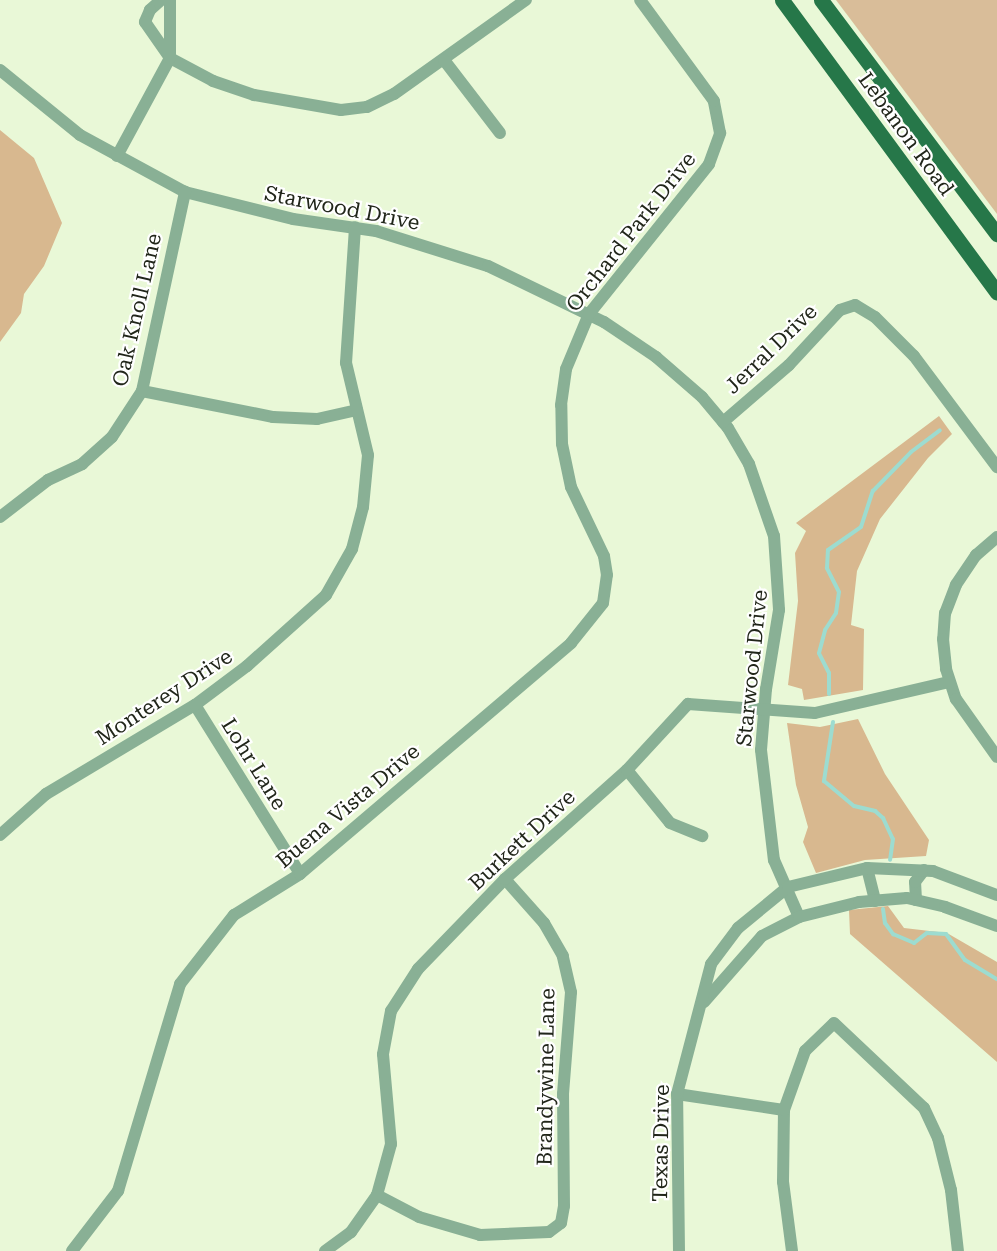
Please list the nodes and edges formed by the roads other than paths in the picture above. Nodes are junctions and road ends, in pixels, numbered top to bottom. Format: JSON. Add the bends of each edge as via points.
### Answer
{"nodes":[{"id":1,"x":161,"y":0,"type":"edge"},
{"id":2,"x":170,"y":0,"type":"edge"},
{"id":3,"x":526,"y":0,"type":"edge"},
{"id":4,"x":640,"y":0,"type":"edge"},
{"id":5,"x":782,"y":0,"type":"edge"},
{"id":6,"x":821,"y":0,"type":"edge"},
{"id":7,"x":170,"y":58,"type":"junction"},
{"id":8,"x":444,"y":60,"type":"junction"},
{"id":9,"x":0,"y":70,"type":"edge"},
{"id":10,"x":500,"y":133,"type":"dead end"},
{"id":11,"x":117,"y":156,"type":"junction"},
{"id":12,"x":185,"y":192,"type":"junction"},
{"id":13,"x":356,"y":227,"type":"junction"},
{"id":14,"x":997,"y":234,"type":"edge"},
{"id":15,"x":997,"y":293,"type":"edge"},
{"id":16,"x":589,"y":314,"type":"junction"},
{"id":17,"x":142,"y":391,"type":"junction"},
{"id":18,"x":357,"y":411,"type":"junction"},
{"id":19,"x":723,"y":422,"type":"junction"},
{"id":20,"x":997,"y":468,"type":"edge"},
{"id":21,"x":0,"y":517,"type":"edge"},
{"id":22,"x":997,"y":537,"type":"edge"},
{"id":23,"x":607,"y":575,"type":"joint"},
{"id":24,"x":949,"y":682,"type":"junction"},
{"id":25,"x":195,"y":705,"type":"junction"},
{"id":26,"x":763,"y":709,"type":"junction"},
{"id":27,"x":997,"y":757,"type":"edge"},
{"id":28,"x":627,"y":770,"type":"junction"},
{"id":29,"x":0,"y":835,"type":"edge"},
{"id":30,"x":703,"y":836,"type":"dead end"},
{"id":31,"x":867,"y":868,"type":"junction"},
{"id":32,"x":924,"y":870,"type":"junction"},
{"id":33,"x":300,"y":874,"type":"junction"},
{"id":34,"x":505,"y":879,"type":"junction"},
{"id":35,"x":788,"y":887,"type":"junction"},
{"id":36,"x":997,"y":895,"type":"edge"},
{"id":37,"x":916,"y":900,"type":"junction"},
{"id":38,"x":874,"y":901,"type":"junction"},
{"id":39,"x":799,"y":917,"type":"junction"},
{"id":40,"x":997,"y":926,"type":"edge"},
{"id":41,"x":703,"y":1003,"type":"junction"},
{"id":42,"x":677,"y":1094,"type":"junction"},
{"id":43,"x":784,"y":1110,"type":"junction"},
{"id":44,"x":377,"y":1195,"type":"junction"},
{"id":45,"x":72,"y":1251,"type":"edge"},
{"id":46,"x":325,"y":1251,"type":"edge"},
{"id":47,"x":679,"y":1251,"type":"edge"},
{"id":48,"x":792,"y":1251,"type":"edge"},
{"id":49,"x":957,"y":1251,"type":"edge"}],
"edges":[{"from":1,"to":7,"type":"street","via":[[150,10],[145,22]]},
{"from":2,"to":7,"type":"street"},
{"from":3,"to":8,"type":"street"},
{"from":4,"to":16,"type":"street","name":"Orchard Park Drive","via":[[714,101],[719,116],[718,143],[703,172]]},
{"from":5,"to":15,"type":"main road","name":"Lebanon Road"},
{"from":6,"to":14,"type":"main road","name":"Lebanon Road"},
{"from":7,"to":8,"type":"street","via":[[213,81],[254,95],[341,110],[367,107]]},
{"from":7,"to":11,"type":"street"},
{"from":8,"to":10,"type":"street"},
{"from":9,"to":11,"type":"street","name":"Starwood Drive","via":[[80,135]]},
{"from":11,"to":12,"type":"street","name":"Starwood Drive"},
{"from":12,"to":13,"type":"street","name":"Starwood Drive","via":[[293,219]]},
{"from":12,"to":17,"type":"street","name":"Oak Knoll Lane"},
{"from":13,"to":16,"type":"street","name":"Starwood Drive","via":[[467,258],[535,285]]},
{"from":13,"to":18,"type":"street","name":"Monterey Drive","via":[[346,363]]},
{"from":16,"to":19,"type":"street","name":"Starwood Drive","via":[[678,374]]},
{"from":16,"to":23,"type":"street","name":"Orchard Park Drive","via":[[575,340],[565,376],[562,436],[571,487],[602,548]]},
{"from":17,"to":18,"type":"street","via":[[273,417],[317,419]]},
{"from":17,"to":21,"type":"street","name":"Oak Knoll Lane","via":[[105,444],[82,464],[48,480]]},
{"from":18,"to":25,"type":"street","name":"Monterey Drive","via":[[368,455],[363,507],[352,549],[326,596],[247,666]]},
{"from":19,"to":20,"type":"street","name":"Jerral Drive","via":[[789,365],[848,306],[868,311],[899,339]]},
{"from":19,"to":26,"type":"street","name":"Starwood Drive","via":[[763,496],[779,568],[779,619]]},
{"from":22,"to":24,"type":"street","via":[[965,569],[948,605],[943,639]]},
{"from":23,"to":33,"type":"street","name":"Buena Vista Drive","via":[[603,603],[582,633]]},
{"from":24,"to":26,"type":"street","name":"Burkett Drive","via":[[828,712]]},
{"from":24,"to":27,"type":"street","via":[[964,713]]},
{"from":25,"to":29,"type":"street","name":"Monterey Drive","via":[[46,794]]},
{"from":25,"to":33,"type":"street","name":"Lohr Lane"},
{"from":26,"to":28,"type":"street","name":"Burkett Drive","via":[[688,704]]},
{"from":26,"to":35,"type":"street","name":"Starwood Drive","via":[[763,773],[774,860]]},
{"from":28,"to":30,"type":"street","via":[[670,823]]},
{"from":28,"to":34,"type":"street","name":"Burkett Drive"},
{"from":31,"to":32,"type":"street","name":"Texas Drive"},
{"from":31,"to":35,"type":"street","name":"Texas Drive"},
{"from":31,"to":38,"type":"street"},
{"from":32,"to":36,"type":"street","name":"Texas Drive"},
{"from":32,"to":37,"type":"street","via":[[915,882]]},
{"from":33,"to":45,"type":"street","name":"Buena Vista Drive","via":[[234,915],[180,984],[118,1191]]},
{"from":34,"to":44,"type":"street","name":"Burkett Drive","via":[[418,969],[391,1011],[383,1054],[392,1144]]},
{"from":34,"to":44,"type":"street","name":"Brandywine Lane","via":[[544,922],[563,956],[571,992],[563,1094],[561,1223],[549,1232],[480,1235],[419,1217]]},
{"from":35,"to":39,"type":"street","name":"Starwood Drive"},
{"from":35,"to":41,"type":"street","name":"Texas Drive","via":[[738,928],[711,964]]},
{"from":37,"to":38,"type":"street","name":"Texas Drive"},
{"from":37,"to":40,"type":"street","name":"Texas Drive"},
{"from":38,"to":39,"type":"street","name":"Texas Drive"},
{"from":39,"to":41,"type":"street","name":"Texas Drive","via":[[762,936]]},
{"from":41,"to":42,"type":"street","name":"Texas Drive"},
{"from":42,"to":43,"type":"street"},
{"from":42,"to":47,"type":"street","name":"Texas Drive"},
{"from":43,"to":48,"type":"street","via":[[783,1182]]},
{"from":43,"to":49,"type":"street","via":[[805,1051],[834,1023],[924,1108],[939,1138],[951,1190]]},
{"from":44,"to":46,"type":"street","name":"Burkett Drive","via":[[351,1232]]}]}
